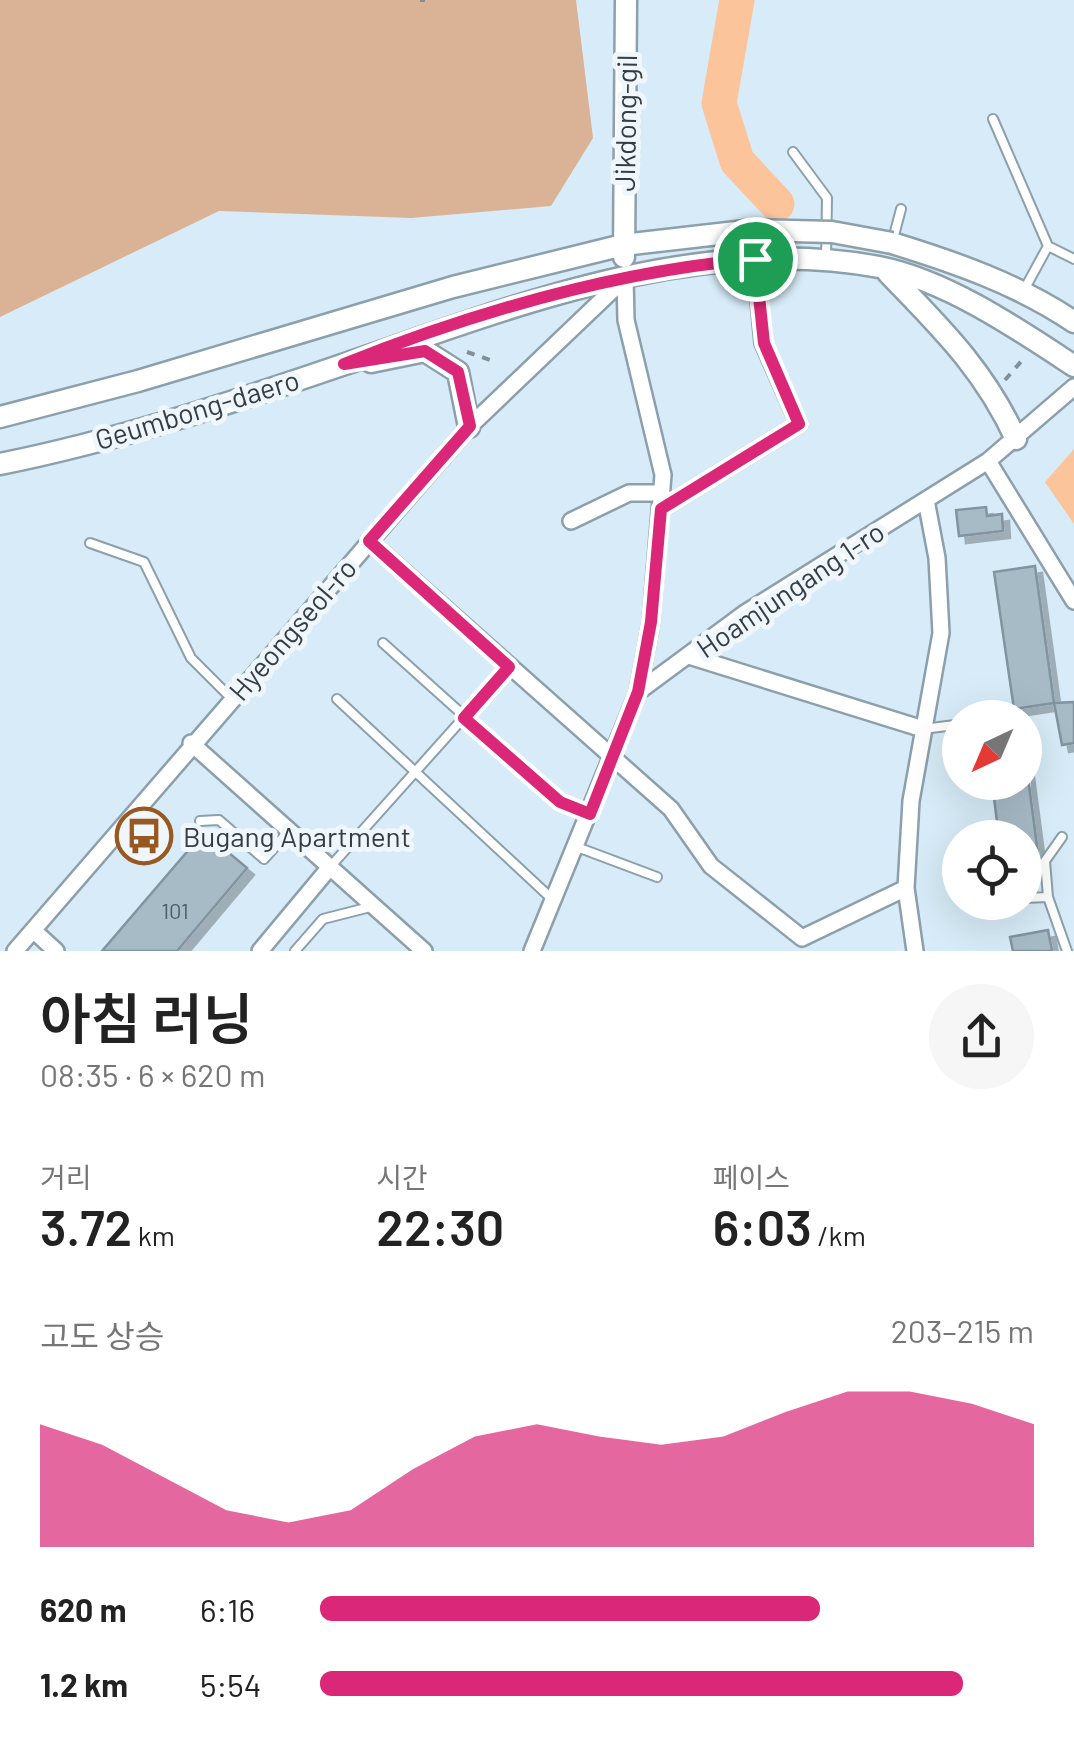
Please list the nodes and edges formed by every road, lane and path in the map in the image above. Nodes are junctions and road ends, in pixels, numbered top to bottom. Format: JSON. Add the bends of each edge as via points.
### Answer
{"nodes":[{"id":1,"x":626,"y":0,"type":"edge"},
{"id":2,"x":992,"y":119,"type":"dead end"},
{"id":3,"x":793,"y":152,"type":"dead end"},
{"id":4,"x":902,"y":209,"type":"dead end"},
{"id":5,"x":892,"y":243,"type":"junction"},
{"id":6,"x":623,"y":245,"type":"junction"},
{"id":7,"x":1048,"y":246,"type":"junction"},
{"id":8,"x":755,"y":259,"type":"junction"},
{"id":9,"x":1074,"y":259,"type":"edge"},
{"id":10,"x":826,"y":261,"type":"junction"},
{"id":11,"x":883,"y":268,"type":"junction"},
{"id":12,"x":625,"y":278,"type":"junction"},
{"id":13,"x":1023,"y":294,"type":"junction"},
{"id":14,"x":1074,"y":322,"type":"edge"},
{"id":15,"x":469,"y":336,"type":"dead end"},
{"id":16,"x":467,"y":352,"type":"junction"},
{"id":17,"x":1028,"y":354,"type":"dead end"},
{"id":18,"x":493,"y":361,"type":"dead end"},
{"id":19,"x":344,"y":364,"type":"junction"},
{"id":20,"x":465,"y":364,"type":"dead end"},
{"id":21,"x":1074,"y":366,"type":"edge"},
{"id":22,"x":1005,"y":381,"type":"dead end"},
{"id":23,"x":1071,"y":389,"type":"edge"},
{"id":24,"x":0,"y":417,"type":"edge"},
{"id":25,"x":470,"y":426,"type":"junction"},
{"id":26,"x":1016,"y":439,"type":"junction"},
{"id":27,"x":988,"y":461,"type":"junction"},
{"id":28,"x":0,"y":464,"type":"edge"},
{"id":29,"x":926,"y":500,"type":"junction"},
{"id":30,"x":662,"y":501,"type":"junction"},
{"id":31,"x":570,"y":520,"type":"dead end"},
{"id":32,"x":369,"y":541,"type":"junction"},
{"id":33,"x":90,"y":543,"type":"dead end"},
{"id":34,"x":1074,"y":602,"type":"edge"},
{"id":35,"x":382,"y":643,"type":"dead end"},
{"id":36,"x":689,"y":656,"type":"junction"},
{"id":37,"x":509,"y":667,"type":"junction"},
{"id":38,"x":638,"y":692,"type":"junction"},
{"id":39,"x":231,"y":698,"type":"junction"},
{"id":40,"x":337,"y":700,"type":"dead end"},
{"id":41,"x":464,"y":718,"type":"junction"},
{"id":42,"x":942,"y":728,"type":"edge"},
{"id":43,"x":924,"y":730,"type":"junction"},
{"id":44,"x":192,"y":743,"type":"junction"},
{"id":45,"x":612,"y":759,"type":"junction"},
{"id":46,"x":414,"y":773,"type":"junction"},
{"id":47,"x":590,"y":814,"type":"junction"},
{"id":48,"x":200,"y":821,"type":"dead end"},
{"id":49,"x":290,"y":831,"type":"junction"},
{"id":50,"x":1062,"y":837,"type":"dead end"},
{"id":51,"x":577,"y":848,"type":"junction"},
{"id":52,"x":330,"y":868,"type":"junction"},
{"id":53,"x":656,"y":877,"type":"dead end"},
{"id":54,"x":906,"y":888,"type":"junction"},
{"id":55,"x":1048,"y":896,"type":"junction"},
{"id":56,"x":1042,"y":897,"type":"edge"},
{"id":57,"x":555,"y":901,"type":"junction"},
{"id":58,"x":374,"y":906,"type":"junction"},
{"id":59,"x":33,"y":930,"type":"junction"},
{"id":60,"x":15,"y":951,"type":"edge"},
{"id":61,"x":56,"y":951,"type":"edge"},
{"id":62,"x":260,"y":951,"type":"edge"},
{"id":63,"x":295,"y":951,"type":"edge"},
{"id":64,"x":424,"y":951,"type":"edge"},
{"id":65,"x":532,"y":951,"type":"edge"},
{"id":66,"x":915,"y":951,"type":"edge"},
{"id":67,"x":1067,"y":951,"type":"edge"}],
"edges":[{"from":1,"to":6,"type":"street","name":"Jikdong-gil"},
{"from":2,"to":7,"type":"lane"},
{"from":3,"to":10,"type":"lane","via":[[827,198]]},
{"from":4,"to":5,"type":"lane"},
{"from":5,"to":6,"type":"street","name":"Geumbong-daero","bridge":true,"via":[[832,232],[754,230]]},
{"from":5,"to":13,"type":"street","name":"Geumbong-daero"},
{"from":6,"to":12,"type":"street","name":"Jikdong-gil"},
{"from":6,"to":24,"type":"street","name":"Geumbong-daero","via":[[452,287]]},
{"from":7,"to":9,"type":"lane"},
{"from":7,"to":13,"type":"lane"},
{"from":8,"to":10,"type":"street","name":"Geumbong-daero"},
{"from":8,"to":12,"type":"street","name":"Geumbong-daero"},
{"from":8,"to":30,"type":"street","via":[[764,343],[799,424]]},
{"from":10,"to":11,"type":"street","name":"Geumbong-daero"},
{"from":11,"to":21,"type":"street","name":"Geumbong-daero","via":[[960,298]]},
{"from":11,"to":26,"type":"street","via":[[967,355]]},
{"from":12,"to":19,"type":"street","name":"Geumbong-daero","via":[[463,320]]},
{"from":12,"to":25,"type":"street","name":"Hyeongseol-ro"},
{"from":12,"to":30,"type":"street","via":[[626,320],[657,438]]},
{"from":13,"to":14,"type":"street","name":"Geumbong-daero"},
{"from":15,"to":16,"type":"path"},
{"from":16,"to":18,"type":"path"},
{"from":16,"to":20,"type":"path"},
{"from":17,"to":22,"type":"path"},
{"from":19,"to":25,"type":"street","via":[[425,351],[458,372]]},
{"from":19,"to":28,"type":"street","name":"Geumbong-daero","via":[[140,429]]},
{"from":23,"to":26,"type":"street","name":"Hoamjungang 1-ro"},
{"from":25,"to":32,"type":"street","name":"Hyeongseol-ro"},
{"from":26,"to":27,"type":"street","name":"Hoamjungang 1-ro"},
{"from":27,"to":29,"type":"street","name":"Hoamjungang 1-ro"},
{"from":27,"to":34,"type":"street"},
{"from":29,"to":36,"type":"street","name":"Hoamjungang 1-ro","via":[[745,612]]},
{"from":29,"to":43,"type":"street","via":[[941,633]]},
{"from":30,"to":31,"type":"street","via":[[629,493]]},
{"from":30,"to":38,"type":"street"},
{"from":32,"to":37,"type":"street"},
{"from":32,"to":39,"type":"street","name":"Hyeongseol-ro"},
{"from":33,"to":39,"type":"lane","via":[[144,562],[191,658]]},
{"from":35,"to":41,"type":"lane"},
{"from":36,"to":38,"type":"street","name":"Hoamjungang 1-ro"},
{"from":36,"to":43,"type":"street"},
{"from":37,"to":41,"type":"lane"},
{"from":37,"to":45,"type":"street"},
{"from":38,"to":45,"type":"street"},
{"from":39,"to":44,"type":"street","name":"Hyeongseol-ro"},
{"from":40,"to":46,"type":"lane"},
{"from":41,"to":46,"type":"lane"},
{"from":41,"to":47,"type":"lane","via":[[560,802]]},
{"from":42,"to":43,"type":"lane"},
{"from":43,"to":54,"type":"street"},
{"from":44,"to":49,"type":"street"},
{"from":44,"to":59,"type":"street","name":"Hyeongseol-ro"},
{"from":45,"to":47,"type":"street"},
{"from":45,"to":54,"type":"street","via":[[672,808],[711,866],[802,938]]},
{"from":46,"to":52,"type":"lane"},
{"from":46,"to":57,"type":"lane"},
{"from":47,"to":51,"type":"street"},
{"from":48,"to":49,"type":"lane","via":[[219,820],[264,859]]},
{"from":49,"to":52,"type":"street"},
{"from":50,"to":55,"type":"lane","via":[[1046,861]]},
{"from":51,"to":53,"type":"lane"},
{"from":51,"to":57,"type":"street"},
{"from":52,"to":58,"type":"street"},
{"from":52,"to":62,"type":"street"},
{"from":54,"to":66,"type":"street"},
{"from":55,"to":56,"type":"lane"},
{"from":55,"to":67,"type":"lane"},
{"from":57,"to":65,"type":"street"},
{"from":58,"to":63,"type":"lane","via":[[323,919]]},
{"from":58,"to":64,"type":"street"},
{"from":59,"to":60,"type":"street","name":"Hyeongseol-ro"},
{"from":59,"to":61,"type":"street"}]}
